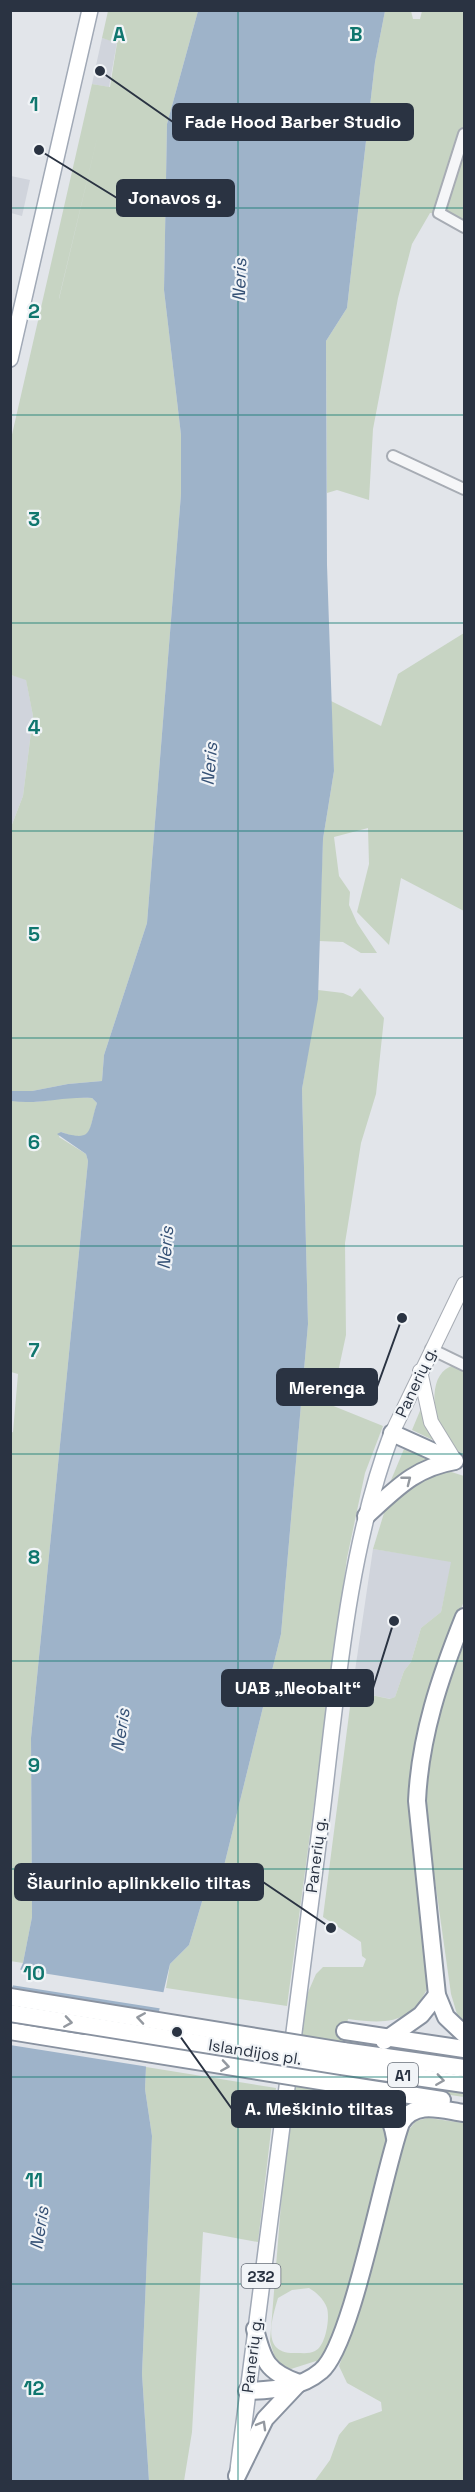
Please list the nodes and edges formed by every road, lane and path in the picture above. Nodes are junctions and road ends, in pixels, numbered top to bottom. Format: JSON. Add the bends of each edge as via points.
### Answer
{"nodes":[{"id":1,"x":90,"y":10,"type":"edge"},
{"id":2,"x":465,"y":134,"type":"edge"},
{"id":3,"x":465,"y":227,"type":"edge"},
{"id":4,"x":10,"y":359,"type":"edge"},
{"id":5,"x":393,"y":456,"type":"dead end"},
{"id":6,"x":465,"y":489,"type":"edge"},
{"id":7,"x":465,"y":1284,"type":"edge"},
{"id":8,"x":431,"y":1349,"type":"junction"},
{"id":9,"x":465,"y":1365,"type":"edge"},
{"id":10,"x":420,"y":1371,"type":"junction"},
{"id":11,"x":392,"y":1433,"type":"junction"},
{"id":12,"x":460,"y":1464,"type":"edge"},
{"id":13,"x":366,"y":1516,"type":"junction"},
{"id":14,"x":465,"y":1617,"type":"edge"},
{"id":15,"x":437,"y":1995,"type":"junction"},
{"id":16,"x":10,"y":1997,"type":"edge"},
{"id":17,"x":10,"y":2013,"type":"edge"},
{"id":18,"x":10,"y":2031,"type":"edge"},
{"id":19,"x":345,"y":2031,"type":"dead end"},
{"id":20,"x":465,"y":2034,"type":"edge"},
{"id":21,"x":382,"y":2037,"type":"junction"},
{"id":22,"x":465,"y":2049,"type":"edge"},
{"id":23,"x":363,"y":2054,"type":"junction"},
{"id":24,"x":342,"y":2058,"type":"junction"},
{"id":25,"x":465,"y":2068,"type":"edge"},
{"id":26,"x":465,"y":2084,"type":"edge"},
{"id":27,"x":346,"y":2086,"type":"junction"},
{"id":28,"x":465,"y":2103,"type":"edge"},
{"id":29,"x":465,"y":2113,"type":"edge"},
{"id":30,"x":395,"y":2138,"type":"junction"},
{"id":31,"x":255,"y":2329,"type":"junction"},
{"id":32,"x":299,"y":2383,"type":"junction"},
{"id":33,"x":247,"y":2391,"type":"junction"},
{"id":34,"x":236,"y":2479,"type":"edge"}],
"edges":[{"from":1,"to":4,"type":"main road"},
{"from":2,"to":3,"type":"street","via":[[439,213]]},
{"from":5,"to":6,"type":"street"},
{"from":7,"to":8,"type":"main road","name":"Panerių g."},
{"from":8,"to":9,"type":"street"},
{"from":8,"to":10,"type":"main road","name":"Panerių g."},
{"from":10,"to":11,"type":"main road","name":"Panerių g."},
{"from":10,"to":12,"type":"main road","via":[[431,1422]]},
{"from":11,"to":12,"type":"highway"},
{"from":11,"to":13,"type":"main road","name":"Panerių g."},
{"from":13,"to":12,"type":"highway","one_way":true,"via":[[414,1474],[436,1464]]},
{"from":13,"to":31,"type":"main road","name":"Panerių g.","number":"232","via":[[342,1660]]},
{"from":14,"to":15,"type":"highway","via":[[434,1700],[418,1775],[418,1827]]},
{"from":15,"to":20,"type":"highway","via":[[446,2017]]},
{"from":15,"to":21,"type":"highway","via":[[421,2015]]},
{"from":24,"to":16,"type":"highway","name":"Islandijos pl.","number":"A1","one_way":true,"bridge":true},
{"from":17,"to":24,"type":"highway","name":"Islandijos pl.","number":"A1","one_way":true,"bridge":true},
{"from":18,"to":27,"type":"highway","one_way":true,"bridge":true},
{"from":19,"to":21,"type":"highway"},
{"from":21,"to":22,"type":"highway"},
{"from":21,"to":23,"type":"highway"},
{"from":23,"to":24,"type":"highway","name":"Islandijos pl.","number":"A1"},
{"from":23,"to":25,"type":"highway","name":"Islandijos pl.","number":"A1"},
{"from":24,"to":26,"type":"highway","name":"Islandijos pl.","number":"A1","one_way":true},
{"from":27,"to":28,"type":"highway"},
{"from":27,"to":30,"type":"highway","via":[[382,2105],[389,2114]]},
{"from":29,"to":30,"type":"highway","via":[[431,2108],[412,2110],[400,2123]]},
{"from":30,"to":32,"type":"highway","via":[[337,2350],[321,2372]]},
{"from":31,"to":32,"type":"highway","via":[[267,2365]]},
{"from":31,"to":33,"type":"main road","name":"Panerių g.","number":"232"},
{"from":32,"to":33,"type":"highway","via":[[278,2390]]},
{"from":34,"to":32,"type":"highway","one_way":true,"via":[[266,2418]]},
{"from":33,"to":34,"type":"main road","name":"Panerių g.","number":"232"}]}
